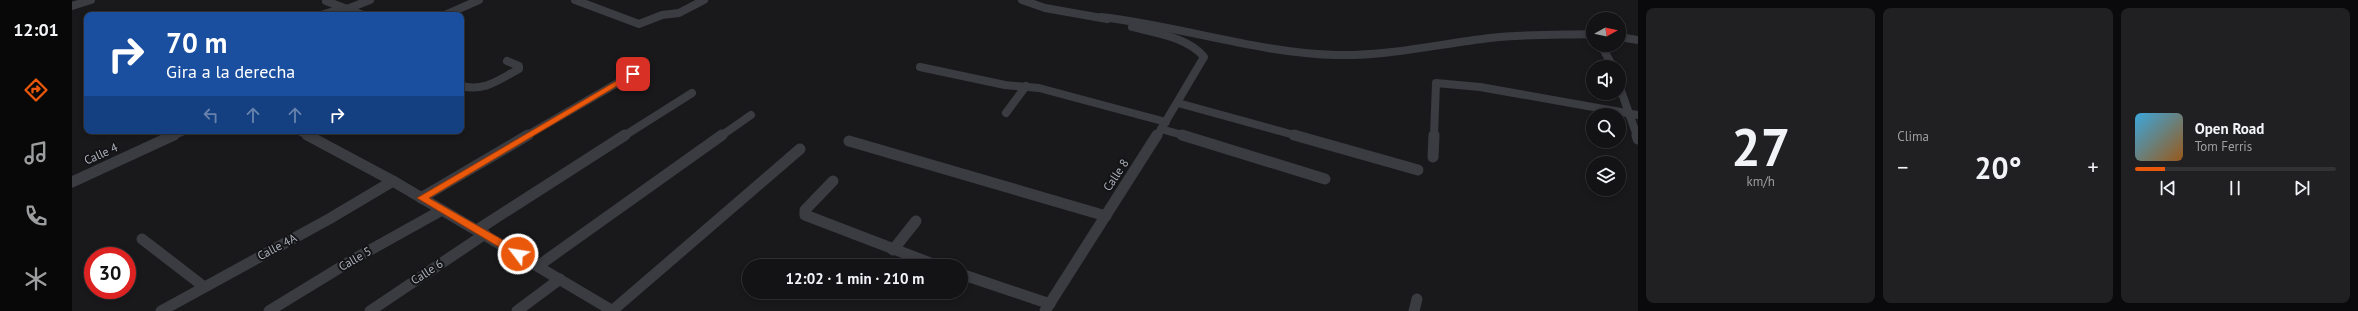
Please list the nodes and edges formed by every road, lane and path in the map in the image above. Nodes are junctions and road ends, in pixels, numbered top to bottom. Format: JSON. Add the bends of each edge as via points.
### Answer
{"nodes":[{"id":1,"x":91,"y":0,"type":"edge"},
{"id":2,"x":370,"y":0,"type":"edge"},
{"id":3,"x":478,"y":0,"type":"edge"},
{"id":4,"x":575,"y":0,"type":"edge"},
{"id":5,"x":704,"y":0,"type":"edge"},
{"id":6,"x":1022,"y":0,"type":"edge"},
{"id":7,"x":326,"y":1,"type":"dead end"},
{"id":8,"x":72,"y":6,"type":"edge"},
{"id":9,"x":331,"y":12,"type":"edge"},
{"id":10,"x":348,"y":12,"type":"edge"},
{"id":11,"x":452,"y":12,"type":"edge"},
{"id":12,"x":1101,"y":17,"type":"junction"},
{"id":13,"x":1586,"y":34,"type":"edge"},
{"id":14,"x":1626,"y":38,"type":"edge"},
{"id":15,"x":1638,"y":40,"type":"edge"},
{"id":16,"x":507,"y":61,"type":"dead end"},
{"id":17,"x":920,"y":67,"type":"dead end"},
{"id":18,"x":633,"y":74,"type":"dead end"},
{"id":19,"x":1026,"y":86,"type":"junction"},
{"id":20,"x":464,"y":87,"type":"edge"},
{"id":21,"x":692,"y":94,"type":"dead end"},
{"id":22,"x":1624,"y":100,"type":"edge"},
{"id":23,"x":1178,"y":103,"type":"junction"},
{"id":24,"x":1006,"y":113,"type":"dead end"},
{"id":25,"x":1628,"y":113,"type":"junction"},
{"id":26,"x":751,"y":115,"type":"dead end"},
{"id":27,"x":1638,"y":115,"type":"edge"},
{"id":28,"x":1164,"y":125,"type":"junction"},
{"id":29,"x":177,"y":134,"type":"edge"},
{"id":30,"x":305,"y":134,"type":"edge"},
{"id":31,"x":1638,"y":139,"type":"edge"},
{"id":32,"x":849,"y":142,"type":"dead end"},
{"id":33,"x":800,"y":149,"type":"dead end"},
{"id":34,"x":1433,"y":157,"type":"dead end"},
{"id":35,"x":1418,"y":170,"type":"dead end"},
{"id":36,"x":1325,"y":179,"type":"dead end"},
{"id":37,"x":393,"y":181,"type":"junction"},
{"id":38,"x":833,"y":181,"type":"dead end"},
{"id":39,"x":72,"y":182,"type":"edge"},
{"id":40,"x":421,"y":198,"type":"junction"},
{"id":41,"x":442,"y":210,"type":"junction"},
{"id":42,"x":1106,"y":216,"type":"junction"},
{"id":43,"x":916,"y":221,"type":"dead end"},
{"id":44,"x":481,"y":232,"type":"junction"},
{"id":45,"x":142,"y":239,"type":"dead end"},
{"id":46,"x":893,"y":250,"type":"junction"},
{"id":47,"x":918,"y":259,"type":"edge"},
{"id":48,"x":538,"y":266,"type":"junction"},
{"id":49,"x":968,"y":277,"type":"edge"},
{"id":50,"x":560,"y":279,"type":"junction"},
{"id":51,"x":203,"y":286,"type":"junction"},
{"id":52,"x":1047,"y":308,"type":"edge"},
{"id":53,"x":161,"y":311,"type":"edge"},
{"id":54,"x":269,"y":311,"type":"edge"},
{"id":55,"x":370,"y":311,"type":"edge"},
{"id":56,"x":517,"y":311,"type":"edge"},
{"id":57,"x":613,"y":311,"type":"edge"}],
"edges":[{"from":1,"to":8,"type":"street"},
{"from":2,"to":10,"type":"street"},
{"from":3,"to":11,"type":"street"},
{"from":4,"to":5,"type":"street","via":[[639,24],[662,15],[679,13]]},
{"from":6,"to":12,"type":"street","via":[[1045,8]]},
{"from":7,"to":10,"type":"street"},
{"from":9,"to":10,"type":"street"},
{"from":12,"to":13,"type":"street","via":[[1299,53],[1338,55],[1391,53],[1477,40],[1532,35]]},
{"from":12,"to":23,"type":"street","name":"Calle 8","via":[[1191,45],[1201,52],[1204,57]]},
{"from":14,"to":15,"type":"street"},
{"from":16,"to":20,"type":"street","via":[[519,66],[519,69],[484,88]]},
{"from":17,"to":19,"type":"street","via":[[1006,85]]},
{"from":18,"to":40,"type":"street"},
{"from":19,"to":24,"type":"street"},
{"from":19,"to":28,"type":"street","via":[[1107,105]]},
{"from":21,"to":44,"type":"street","name":"Calle 6"},
{"from":22,"to":25,"type":"street"},
{"from":23,"to":28,"type":"street","name":"Calle 8"},
{"from":23,"to":35,"type":"street"},
{"from":25,"to":27,"type":"street"},
{"from":25,"to":31,"type":"street"},
{"from":25,"to":34,"type":"street","via":[[1480,87],[1436,83]]},
{"from":26,"to":48,"type":"street"},
{"from":28,"to":36,"type":"street"},
{"from":28,"to":42,"type":"street","name":"Calle 8"},
{"from":29,"to":39,"type":"street","name":"Calle 4"},
{"from":30,"to":37,"type":"street"},
{"from":32,"to":42,"type":"street"},
{"from":33,"to":57,"type":"street"},
{"from":37,"to":40,"type":"street"},
{"from":37,"to":51,"type":"street","name":"Calle 4A","via":[[329,219]]},
{"from":38,"to":46,"type":"street","via":[[805,210],[805,215]]},
{"from":40,"to":41,"type":"street"},
{"from":41,"to":44,"type":"street"},
{"from":41,"to":54,"type":"street","name":"Calle 5","via":[[354,259]]},
{"from":42,"to":52,"type":"street","name":"Calle 8"},
{"from":43,"to":46,"type":"street"},
{"from":44,"to":48,"type":"street"},
{"from":44,"to":55,"type":"street","name":"Calle 6"},
{"from":45,"to":51,"type":"street"},
{"from":46,"to":47,"type":"street"},
{"from":48,"to":50,"type":"street"},
{"from":49,"to":52,"type":"street"},
{"from":50,"to":56,"type":"street"},
{"from":50,"to":57,"type":"street"},
{"from":51,"to":53,"type":"street","name":"Calle 4A"}]}
